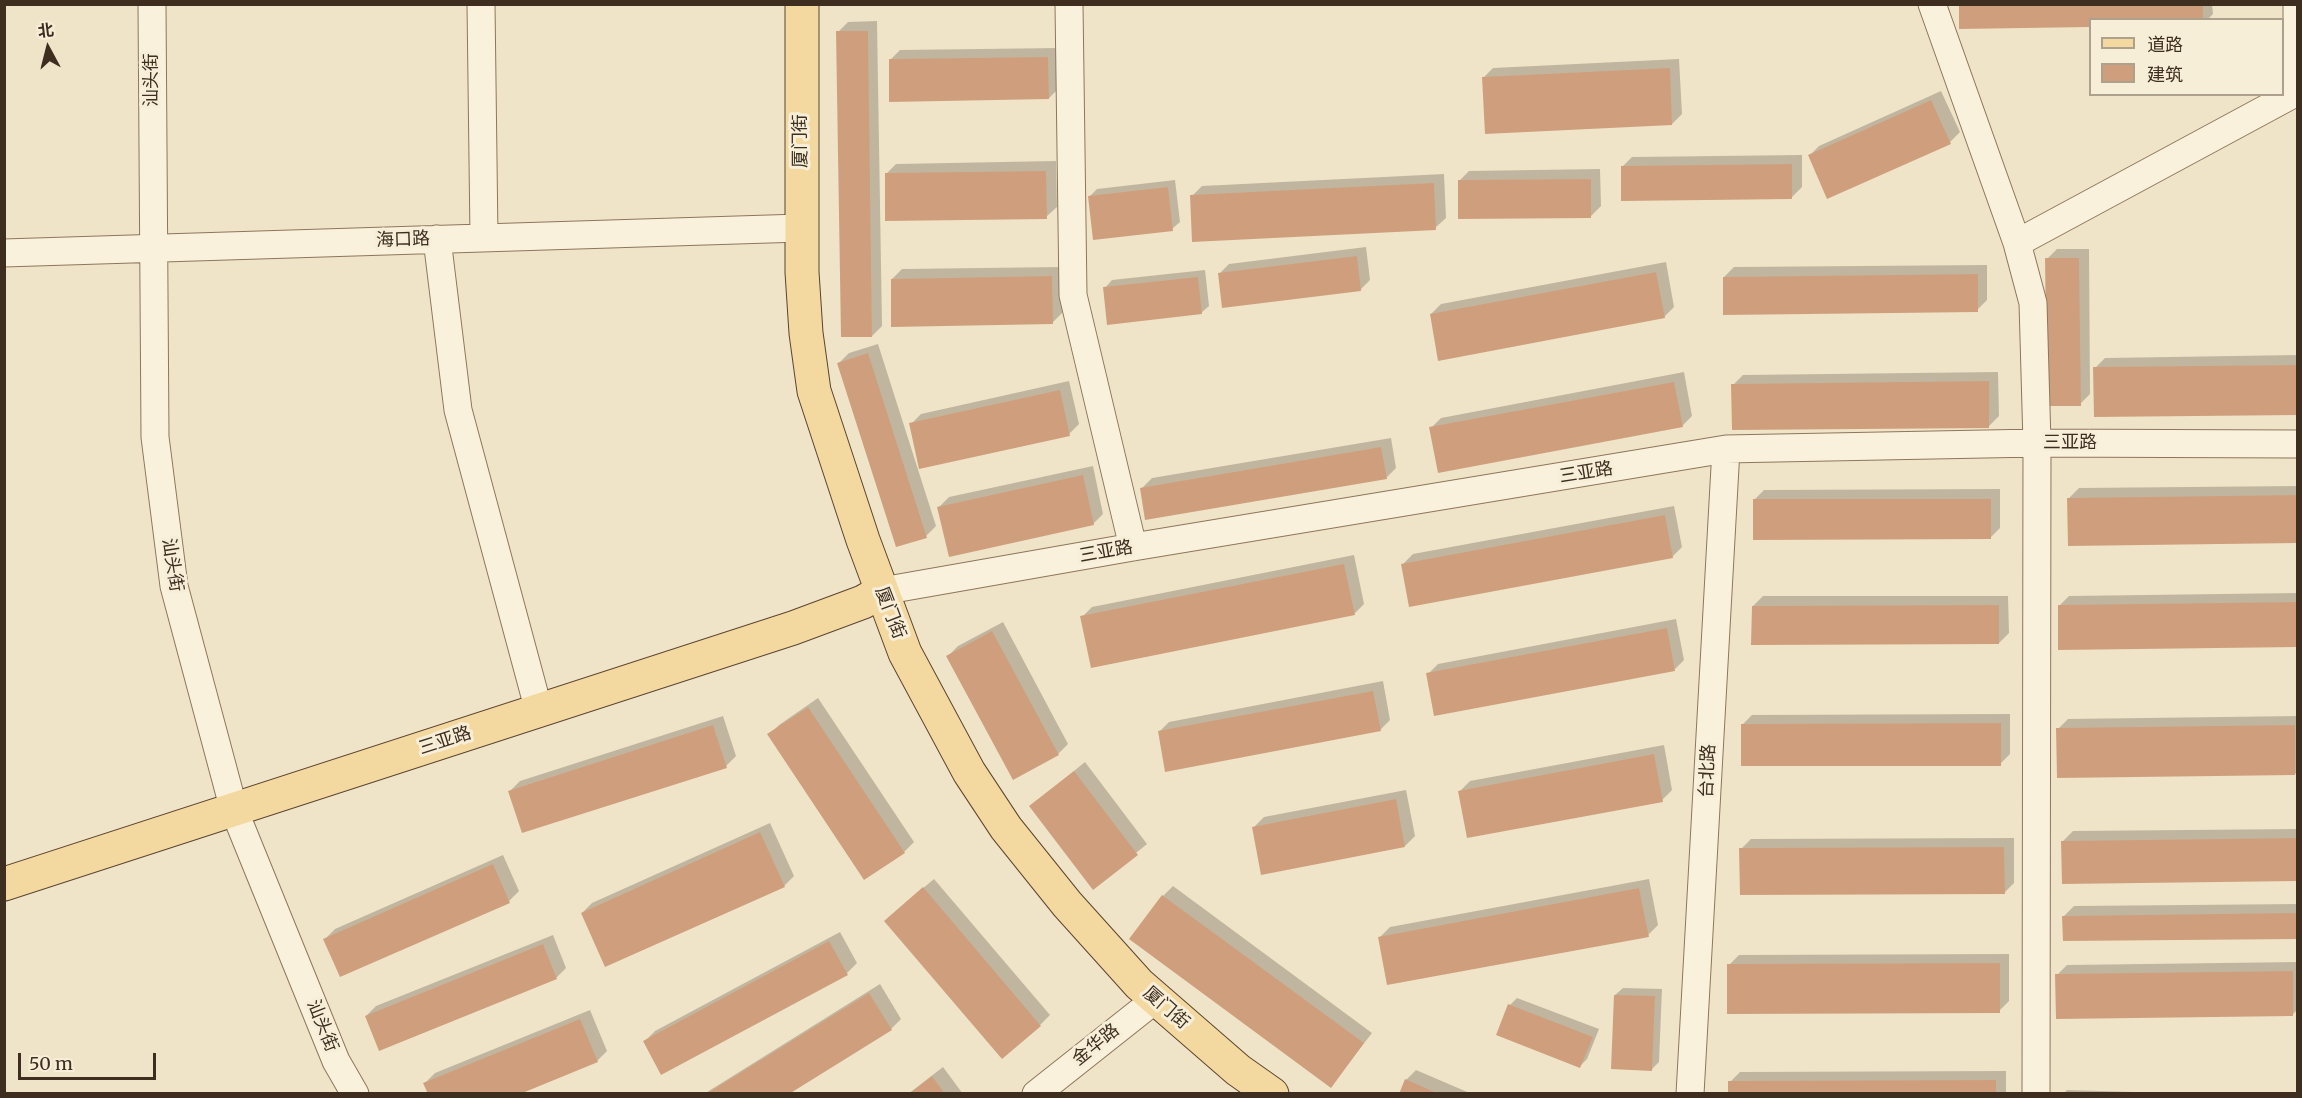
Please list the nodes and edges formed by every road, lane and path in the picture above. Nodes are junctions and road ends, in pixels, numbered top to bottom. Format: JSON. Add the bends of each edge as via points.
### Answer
{"nodes":[{"id":1,"x":152,"y":4,"type":"edge"},
{"id":2,"x":481,"y":4,"type":"edge"},
{"id":3,"x":780,"y":4,"type":"edge"},
{"id":4,"x":802,"y":4,"type":"edge"},
{"id":5,"x":1069,"y":4,"type":"edge"},
{"id":6,"x":1932,"y":4,"type":"edge"},
{"id":7,"x":2297,"y":4,"type":"edge"},
{"id":8,"x":790,"y":228,"type":"junction"},
{"id":9,"x":484,"y":238,"type":"junction"},
{"id":10,"x":437,"y":239,"type":"junction"},
{"id":11,"x":2018,"y":243,"type":"junction"},
{"id":12,"x":153,"y":249,"type":"junction"},
{"id":13,"x":4,"y":253,"type":"edge"},
{"id":14,"x":2037,"y":443,"type":"junction"},
{"id":15,"x":2298,"y":444,"type":"edge"},
{"id":16,"x":1726,"y":449,"type":"junction"},
{"id":17,"x":1133,"y":547,"type":"junction"},
{"id":18,"x":868,"y":594,"type":"junction"},
{"id":19,"x":536,"y":700,"type":"junction"},
{"id":20,"x":231,"y":800,"type":"junction"},
{"id":21,"x":4,"y":862,"type":"edge"},
{"id":22,"x":4,"y":884,"type":"edge"},
{"id":23,"x":1147,"y":1005,"type":"junction"},
{"id":24,"x":355,"y":1094,"type":"edge"},
{"id":25,"x":1036,"y":1094,"type":"edge"},
{"id":26,"x":1233,"y":1094,"type":"edge"},
{"id":27,"x":1272,"y":1094,"type":"edge"},
{"id":28,"x":1690,"y":1094,"type":"edge"},
{"id":29,"x":2036,"y":1094,"type":"edge"}],
"edges":[{"from":1,"to":12,"type":"street","name":"汕头街"},
{"from":2,"to":9,"type":"street"},
{"from":3,"to":8,"type":"main road","name":"厦门街"},
{"from":4,"to":8,"type":"main road","name":"厦门街"},
{"from":5,"to":17,"type":"street","via":[[1073,295]]},
{"from":6,"to":11,"type":"street"},
{"from":7,"to":11,"type":"street","via":[[2297,92]]},
{"from":8,"to":9,"type":"street","name":"海口路"},
{"from":8,"to":18,"type":"main road","name":"厦门街","via":[[814,391]]},
{"from":9,"to":10,"type":"street","name":"海口路"},
{"from":10,"to":12,"type":"street","name":"海口路"},
{"from":10,"to":19,"type":"street","via":[[458,410]]},
{"from":11,"to":14,"type":"street","via":[[2033,303]]},
{"from":12,"to":13,"type":"street","name":"海口路"},
{"from":12,"to":20,"type":"street","name":"汕头街","via":[[155,437],[174,586]]},
{"from":14,"to":15,"type":"street","name":"三亚路"},
{"from":14,"to":16,"type":"street","name":"三亚路"},
{"from":14,"to":29,"type":"street"},
{"from":16,"to":17,"type":"street","name":"三亚路"},
{"from":16,"to":28,"type":"street","name":"台北路"},
{"from":17,"to":18,"type":"street","name":"三亚路"},
{"from":18,"to":19,"type":"main road","name":"三亚路"},
{"from":18,"to":23,"type":"main road","name":"厦门街","via":[[905,653],[969,772],[1006,828],[1139,984]]},
{"from":19,"to":20,"type":"main road","name":"三亚路"},
{"from":20,"to":21,"type":"main road","name":"三亚路"},
{"from":20,"to":22,"type":"main road","name":"三亚路"},
{"from":20,"to":24,"type":"street","name":"汕头街","via":[[336,1061]]},
{"from":23,"to":25,"type":"street","name":"金华路"},
{"from":23,"to":26,"type":"main road","name":"厦门街"},
{"from":23,"to":27,"type":"main road","name":"厦门街"}]}
